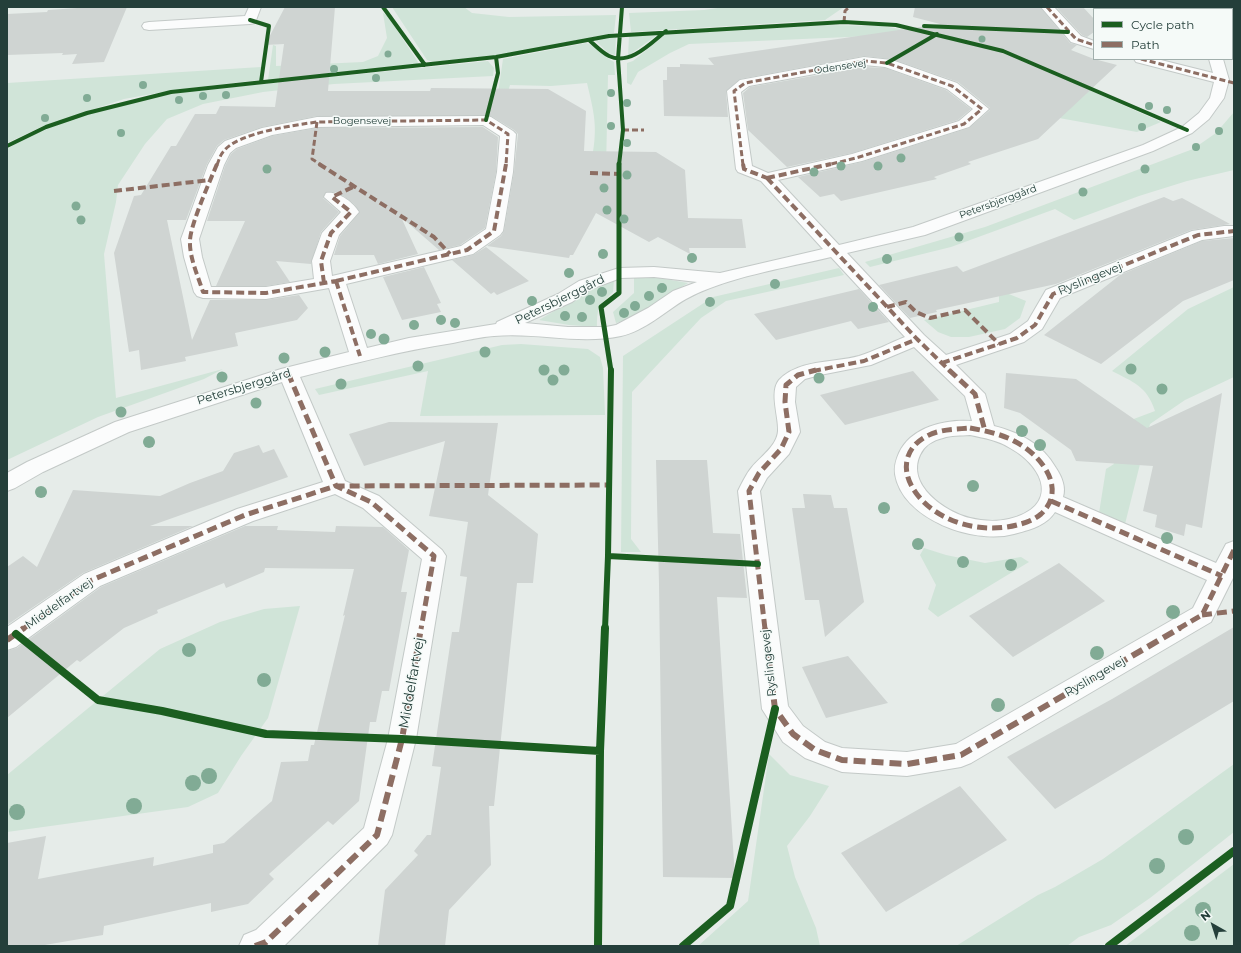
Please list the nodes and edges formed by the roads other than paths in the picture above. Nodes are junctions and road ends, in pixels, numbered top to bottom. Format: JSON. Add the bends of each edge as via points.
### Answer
{"nodes":[{"id":1,"x":255,"y":7,"type":"edge"},
{"id":2,"x":1047,"y":7,"type":"edge"},
{"id":3,"x":149,"y":26,"type":"dead end"},
{"id":4,"x":1093,"y":45,"type":"edge"},
{"id":5,"x":1145,"y":60,"type":"edge"},
{"id":6,"x":1216,"y":60,"type":"edge"},
{"id":7,"x":1222,"y":80,"type":"junction"},
{"id":8,"x":767,"y":178,"type":"junction"},
{"id":9,"x":332,"y":197,"type":"dead end"},
{"id":10,"x":1234,"y":231,"type":"edge"},
{"id":11,"x":836,"y":252,"type":"junction"},
{"id":12,"x":722,"y":278,"type":"junction"},
{"id":13,"x":330,"y":282,"type":"junction"},
{"id":14,"x":494,"y":330,"type":"junction"},
{"id":15,"x":917,"y":340,"type":"junction"},
{"id":16,"x":360,"y":356,"type":"junction"},
{"id":17,"x":942,"y":363,"type":"junction"},
{"id":18,"x":288,"y":373,"type":"junction"},
{"id":19,"x":985,"y":431,"type":"junction"},
{"id":20,"x":7,"y":483,"type":"edge"},
{"id":21,"x":336,"y":486,"type":"junction"},
{"id":22,"x":1051,"y":501,"type":"junction"},
{"id":23,"x":1234,"y":550,"type":"edge"},
{"id":24,"x":1222,"y":576,"type":"junction"},
{"id":25,"x":7,"y":640,"type":"edge"},
{"id":26,"x":255,"y":946,"type":"edge"}],
"edges":[{"from":1,"to":3,"type":"street","via":[[250,20]]},
{"from":2,"to":4,"type":"street","via":[[1076,40]]},
{"from":5,"to":7,"type":"street"},
{"from":6,"to":7,"type":"street"},
{"from":7,"to":11,"type":"street","name":"Petersbjerggård","via":[[1217,98],[1204,116],[1186,130],[1148,148],[919,231]]},
{"from":8,"to":8,"type":"street","name":"Odensevej","via":[[856,158],[936,133],[964,124],[982,109],[952,86],[887,63],[864,61],[745,83],[734,91],[744,169]]},
{"from":8,"to":11,"type":"street","name":"Odensevej"},
{"from":9,"to":13,"type":"street","via":[[351,212],[331,233],[321,261]]},
{"from":10,"to":17,"type":"street","name":"Ryslingevej","via":[[1198,235],[1053,294],[1035,325],[1017,338]]},
{"from":11,"to":12,"type":"street","name":"Petersbjerggård"},
{"from":11,"to":15,"type":"street"},
{"from":12,"to":14,"type":"street","name":"Petersbjerggård","via":[[654,272],[619,273],[585,285],[565,298]]},
{"from":12,"to":14,"type":"street","name":"Petersbjerggård","via":[[680,295],[622,330],[606,334],[527,329]]},
{"from":13,"to":13,"type":"street","name":"Bogensevej","via":[[467,250],[494,230],[505,172],[508,134],[486,120],[317,122],[292,125],[239,141],[224,150],[210,180],[190,239],[203,292],[266,293]]},
{"from":13,"to":16,"type":"street"},
{"from":14,"to":16,"type":"street","name":"Petersbjerggård","via":[[409,344]]},
{"from":15,"to":17,"type":"street"},
{"from":15,"to":24,"type":"street","name":"Ryslingevej","via":[[864,361],[798,375],[786,385],[785,402],[789,432],[781,449],[759,474],[749,491],[775,709],[793,734],[815,750],[842,760],[906,764],[961,755],[1202,616]]},
{"from":16,"to":18,"type":"street","name":"Petersbjerggård"},
{"from":17,"to":19,"type":"street","via":[[975,394]]},
{"from":18,"to":20,"type":"street","name":"Petersbjerggård","via":[[122,427]]},
{"from":18,"to":21,"type":"street"},
{"from":19,"to":22,"type":"street","via":[[996,433],[1022,445],[1039,458],[1050,473],[1054,491]]},
{"from":19,"to":22,"type":"street","via":[[970,428],[946,430],[930,435],[916,444],[907,456],[905,471],[910,487],[925,504],[948,519],[965,525],[1006,528],[1030,522],[1045,510]]},
{"from":21,"to":25,"type":"street","name":"Middelfartvej","via":[[245,515],[92,580]]},
{"from":21,"to":26,"type":"street","name":"Middelfartvej","via":[[371,502],[434,556],[402,739],[377,835],[266,942]]},
{"from":22,"to":24,"type":"street"},
{"from":23,"to":24,"type":"street","name":"Ryslingevej"}]}
